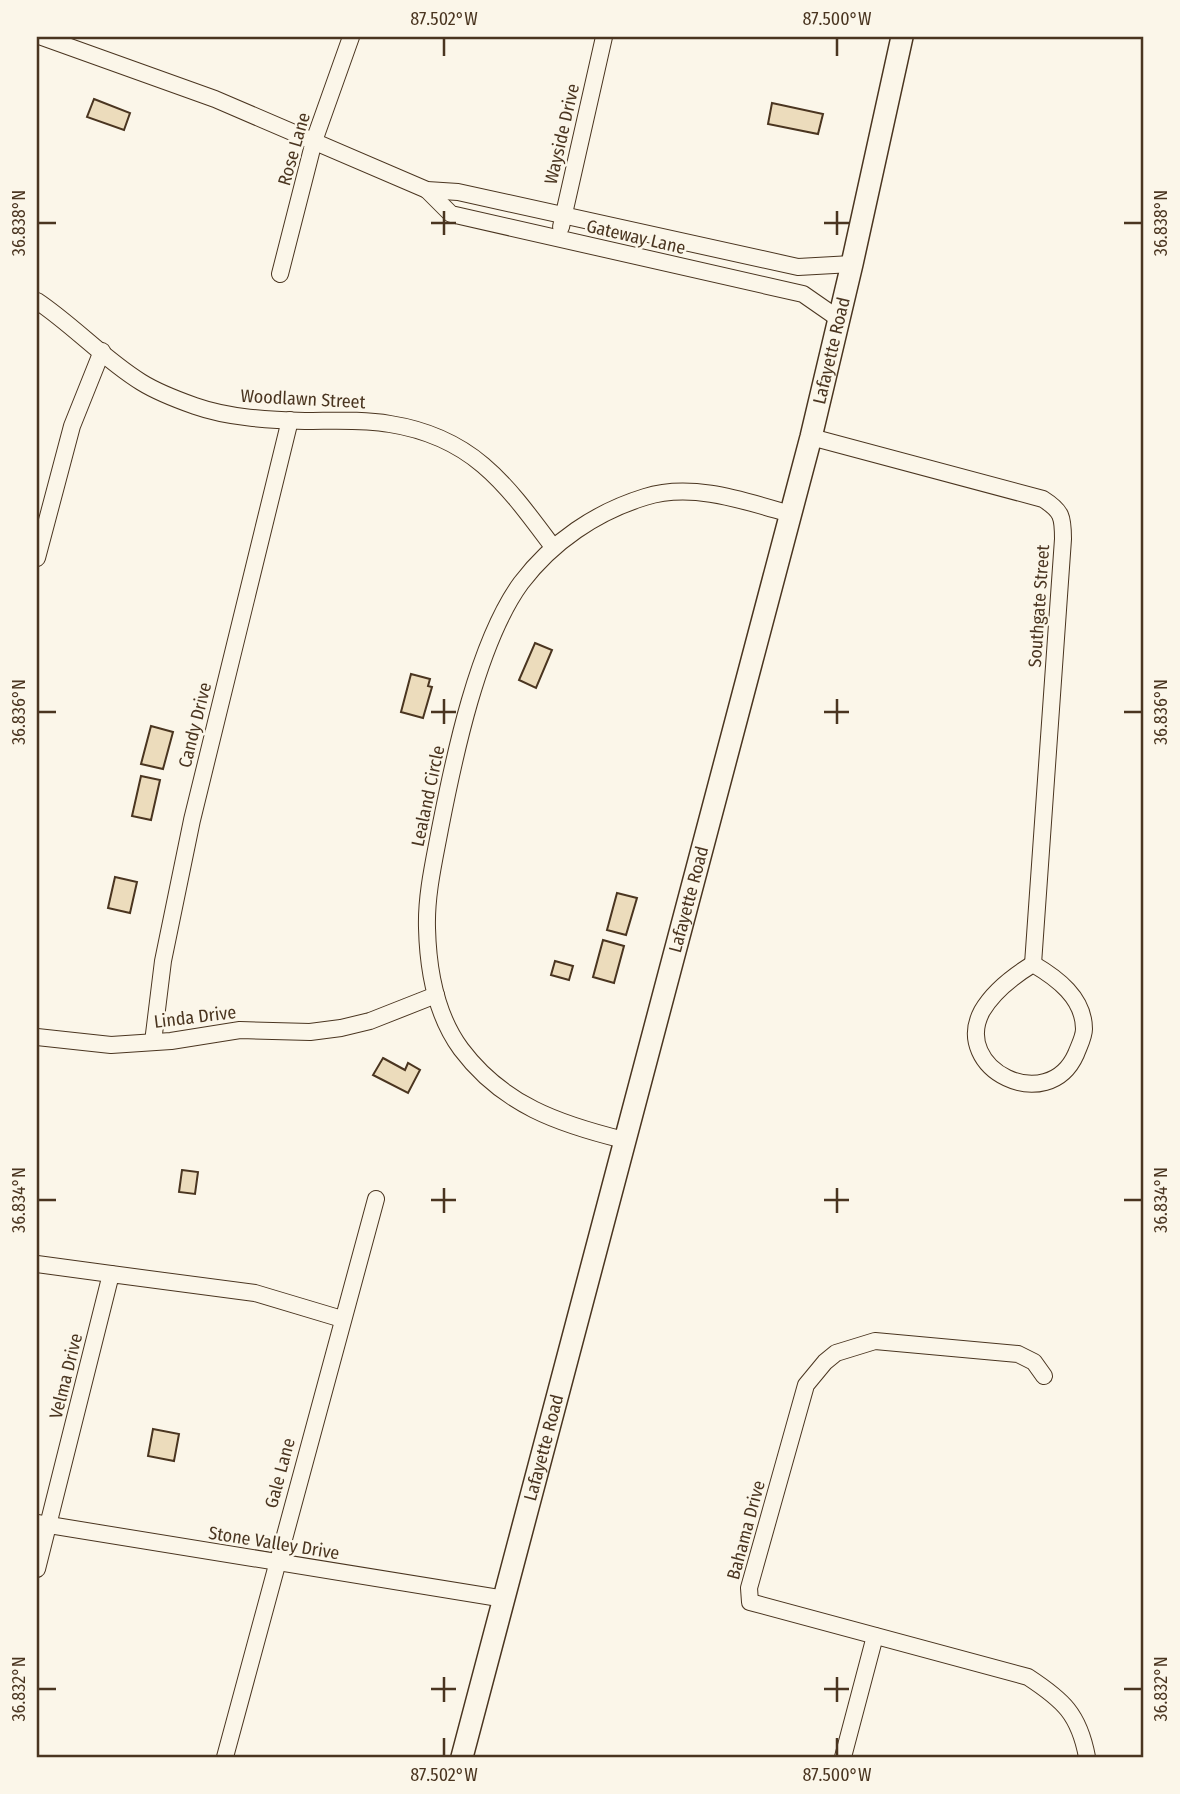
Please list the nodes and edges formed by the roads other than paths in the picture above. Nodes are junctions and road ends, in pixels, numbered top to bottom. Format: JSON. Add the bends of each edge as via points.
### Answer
{"nodes":[{"id":1,"x":42,"y":37,"type":"edge"},
{"id":2,"x":351,"y":37,"type":"edge"},
{"id":3,"x":604,"y":37,"type":"edge"},
{"id":4,"x":902,"y":37,"type":"edge"},
{"id":5,"x":314,"y":141,"type":"junction"},
{"id":6,"x":427,"y":190,"type":"junction"},
{"id":7,"x":563,"y":216,"type":"junction"},
{"id":8,"x":559,"y":240,"type":"junction"},
{"id":9,"x":852,"y":264,"type":"junction"},
{"id":10,"x":280,"y":274,"type":"dead end"},
{"id":11,"x":37,"y":301,"type":"edge"},
{"id":12,"x":839,"y":320,"type":"junction"},
{"id":13,"x":102,"y":351,"type":"junction"},
{"id":14,"x":290,"y":420,"type":"junction"},
{"id":15,"x":811,"y":437,"type":"junction"},
{"id":16,"x":790,"y":514,"type":"junction"},
{"id":17,"x":553,"y":548,"type":"junction"},
{"id":18,"x":37,"y":558,"type":"edge"},
{"id":19,"x":1033,"y":964,"type":"junction"},
{"id":20,"x":436,"y":995,"type":"junction"},
{"id":21,"x":37,"y":1037,"type":"edge"},
{"id":22,"x":153,"y":1042,"type":"junction"},
{"id":23,"x":624,"y":1140,"type":"junction"},
{"id":24,"x":376,"y":1199,"type":"dead end"},
{"id":25,"x":37,"y":1264,"type":"edge"},
{"id":26,"x":111,"y":1274,"type":"junction"},
{"id":27,"x":342,"y":1319,"type":"junction"},
{"id":28,"x":1044,"y":1376,"type":"dead end"},
{"id":29,"x":42,"y":1524,"type":"edge"},
{"id":30,"x":276,"y":1563,"type":"junction"},
{"id":31,"x":37,"y":1569,"type":"edge"},
{"id":32,"x":505,"y":1599,"type":"junction"},
{"id":33,"x":875,"y":1636,"type":"junction"},
{"id":34,"x":225,"y":1757,"type":"edge"},
{"id":35,"x":462,"y":1757,"type":"edge"},
{"id":36,"x":843,"y":1757,"type":"edge"},
{"id":37,"x":1087,"y":1757,"type":"edge"}],
"edges":[{"from":1,"to":5,"type":"street","name":"Gateway Lane","via":[[215,99]]},
{"from":2,"to":5,"type":"street","name":"Rose Lane"},
{"from":3,"to":7,"type":"street","name":"Wayside Drive"},
{"from":4,"to":9,"type":"main road","name":"Lafayette Road"},
{"from":5,"to":6,"type":"street","name":"Gateway Lane"},
{"from":5,"to":10,"type":"street","name":"Rose Lane"},
{"from":6,"to":7,"type":"street","name":"Gateway Lane","via":[[458,192]]},
{"from":6,"to":8,"type":"street","name":"Gateway Lane","via":[[451,214]]},
{"from":7,"to":8,"type":"street","name":"Wayside Drive"},
{"from":7,"to":9,"type":"street","name":"Gateway Lane","via":[[798,267]]},
{"from":8,"to":12,"type":"street","name":"Gateway Lane","via":[[803,294]]},
{"from":9,"to":12,"type":"main road","name":"Lafayette Road"},
{"from":11,"to":13,"type":"street","name":"Woodlawn Street"},
{"from":12,"to":15,"type":"main road","name":"Lafayette Road"},
{"from":13,"to":14,"type":"street","name":"Woodlawn Street","via":[[142,383],[195,407]]},
{"from":13,"to":18,"type":"street","via":[[72,426]]},
{"from":14,"to":17,"type":"street","name":"Woodlawn Street","via":[[387,423],[453,444],[512,492]]},
{"from":14,"to":22,"type":"street","name":"Candy Drive","via":[[192,820],[163,961]]},
{"from":15,"to":16,"type":"main road","name":"Lafayette Road"},
{"from":15,"to":19,"type":"street","name":"Southgate Street","via":[[1043,499],[1058,510],[1063,521]]},
{"from":16,"to":17,"type":"street","name":"Lealand Circle","via":[[718,496],[675,492],[647,496],[603,513]]},
{"from":16,"to":23,"type":"main road","name":"Lafayette Road"},
{"from":17,"to":20,"type":"street","name":"Lealand Circle","via":[[521,583],[502,615],[474,688],[455,758],[429,894],[429,963]]},
{"from":19,"to":19,"type":"street","via":[[988,1002],[978,1023],[985,1059],[1000,1075],[1023,1084],[1046,1081],[1068,1067],[1084,1030],[1080,1010],[1068,989]]},
{"from":20,"to":22,"type":"street","name":"Linda Drive","via":[[341,1028],[240,1030]]},
{"from":20,"to":23,"type":"street","name":"Lealand Circle","via":[[460,1047],[494,1084],[538,1113]]},
{"from":21,"to":22,"type":"street","name":"Linda Drive","via":[[111,1045]]},
{"from":23,"to":32,"type":"main road","name":"Lafayette Road"},
{"from":24,"to":27,"type":"street","name":"Gale Lane"},
{"from":25,"to":26,"type":"street"},
{"from":26,"to":27,"type":"street","via":[[255,1293]]},
{"from":26,"to":29,"type":"street","name":"Velma Drive"},
{"from":27,"to":30,"type":"street","name":"Gale Lane"},
{"from":28,"to":33,"type":"street","name":"Bahama Drive","via":[[1034,1362],[1018,1354],[875,1341],[836,1353],[806,1385],[749,1588],[750,1602]]},
{"from":29,"to":30,"type":"street","name":"Stone Valley Drive"},
{"from":29,"to":31,"type":"street","name":"Velma Drive"},
{"from":30,"to":32,"type":"street","name":"Stone Valley Drive"},
{"from":30,"to":34,"type":"street","name":"Gale Lane"},
{"from":32,"to":35,"type":"main road","name":"Lafayette Road"},
{"from":33,"to":36,"type":"street"},
{"from":33,"to":37,"type":"street","name":"Bahama Drive","via":[[1028,1677],[1058,1697],[1070,1712]]}]}
